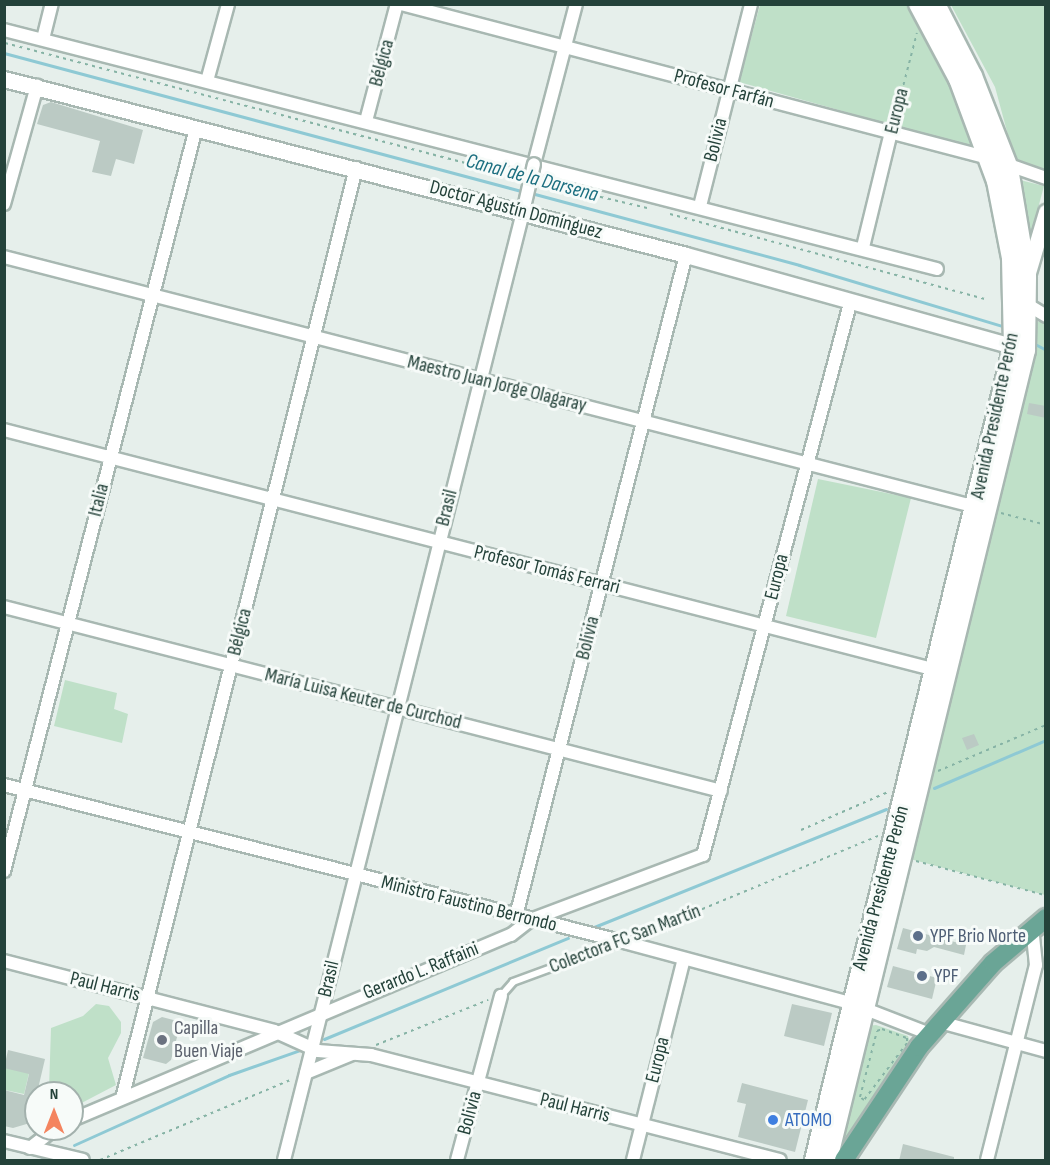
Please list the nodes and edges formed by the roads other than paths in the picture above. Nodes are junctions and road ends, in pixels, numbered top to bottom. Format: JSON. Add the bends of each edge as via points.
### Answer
{"nodes":[{"id":1,"x":52,"y":4,"type":"edge"},
{"id":2,"x":228,"y":4,"type":"edge"},
{"id":3,"x":399,"y":4,"type":"edge"},
{"id":4,"x":576,"y":4,"type":"edge"},
{"id":5,"x":751,"y":4,"type":"edge"},
{"id":6,"x":926,"y":7,"type":"edge"},
{"id":7,"x":4,"y":30,"type":"edge"},
{"id":8,"x":43,"y":39,"type":"junction"},
{"id":9,"x":564,"y":47,"type":"junction"},
{"id":10,"x":4,"y":79,"type":"edge"},
{"id":11,"x":207,"y":81,"type":"junction"},
{"id":12,"x":37,"y":86,"type":"junction"},
{"id":13,"x":729,"y":90,"type":"junction"},
{"id":14,"x":366,"y":121,"type":"junction"},
{"id":15,"x":196,"y":129,"type":"junction"},
{"id":16,"x":891,"y":132,"type":"junction"},
{"id":17,"x":989,"y":158,"type":"junction"},
{"id":18,"x":534,"y":164,"type":"junction"},
{"id":19,"x":356,"y":168,"type":"junction"},
{"id":20,"x":1009,"y":168,"type":"junction"},
{"id":21,"x":1046,"y":178,"type":"edge"},
{"id":22,"x":4,"y":204,"type":"edge"},
{"id":23,"x":699,"y":206,"type":"junction"},
{"id":24,"x":523,"y":212,"type":"junction"},
{"id":25,"x":1046,"y":212,"type":"edge"},
{"id":26,"x":863,"y":247,"type":"junction"},
{"id":27,"x":687,"y":255,"type":"junction"},
{"id":28,"x":4,"y":257,"type":"edge"},
{"id":29,"x":937,"y":269,"type":"dead end"},
{"id":30,"x":1027,"y":276,"type":"junction"},
{"id":31,"x":152,"y":295,"type":"junction"},
{"id":32,"x":851,"y":300,"type":"junction"},
{"id":33,"x":1021,"y":301,"type":"junction"},
{"id":34,"x":1046,"y":316,"type":"edge"},
{"id":35,"x":314,"y":337,"type":"junction"},
{"id":36,"x":1019,"y":348,"type":"junction"},
{"id":37,"x":478,"y":379,"type":"junction"},
{"id":38,"x":644,"y":422,"type":"junction"},
{"id":39,"x":4,"y":430,"type":"edge"},
{"id":40,"x":110,"y":458,"type":"junction"},
{"id":41,"x":806,"y":463,"type":"junction"},
{"id":42,"x":274,"y":500,"type":"junction"},
{"id":43,"x":983,"y":509,"type":"junction"},
{"id":44,"x":438,"y":542,"type":"junction"},
{"id":45,"x":602,"y":584,"type":"junction"},
{"id":46,"x":4,"y":607,"type":"edge"},
{"id":47,"x":68,"y":623,"type":"junction"},
{"id":48,"x":765,"y":626,"type":"junction"},
{"id":49,"x":232,"y":665,"type":"junction"},
{"id":50,"x":944,"y":671,"type":"junction"},
{"id":51,"x":396,"y":708,"type":"junction"},
{"id":52,"x":559,"y":750,"type":"junction"},
{"id":53,"x":4,"y":785,"type":"edge"},
{"id":54,"x":25,"y":790,"type":"junction"},
{"id":55,"x":721,"y":791,"type":"junction"},
{"id":56,"x":189,"y":832,"type":"junction"},
{"id":57,"x":703,"y":855,"type":"joint"},
{"id":58,"x":897,"y":856,"type":"junction"},
{"id":59,"x":4,"y":871,"type":"edge"},
{"id":60,"x":354,"y":874,"type":"junction"},
{"id":61,"x":516,"y":916,"type":"junction"},
{"id":62,"x":530,"y":920,"type":"junction"},
{"id":63,"x":1039,"y":923,"type":"edge"},
{"id":64,"x":624,"y":942,"type":"junction"},
{"id":65,"x":684,"y":959,"type":"junction"},
{"id":66,"x":4,"y":961,"type":"edge"},
{"id":67,"x":501,"y":996,"type":"joint"},
{"id":68,"x":149,"y":998,"type":"junction"},
{"id":69,"x":850,"y":1004,"type":"junction"},
{"id":70,"x":868,"y":1009,"type":"junction"},
{"id":71,"x":322,"y":1012,"type":"junction"},
{"id":72,"x":935,"y":1028,"type":"junction"},
{"id":73,"x":274,"y":1031,"type":"junction"},
{"id":74,"x":1018,"y":1043,"type":"junction"},
{"id":75,"x":313,"y":1047,"type":"junction"},
{"id":76,"x":1046,"y":1051,"type":"edge"},
{"id":77,"x":357,"y":1052,"type":"junction"},
{"id":78,"x":305,"y":1078,"type":"junction"},
{"id":79,"x":478,"y":1082,"type":"junction"},
{"id":80,"x":123,"y":1095,"type":"junction"},
{"id":81,"x":84,"y":1114,"type":"edge"},
{"id":82,"x":642,"y":1125,"type":"junction"},
{"id":83,"x":4,"y":1141,"type":"edge"},
{"id":84,"x":39,"y":1141,"type":"edge"},
{"id":85,"x":30,"y":1148,"type":"junction"},
{"id":86,"x":83,"y":1161,"type":"edge"},
{"id":87,"x":284,"y":1161,"type":"edge"},
{"id":88,"x":457,"y":1161,"type":"edge"},
{"id":89,"x":633,"y":1161,"type":"edge"},
{"id":90,"x":780,"y":1161,"type":"edge"},
{"id":91,"x":814,"y":1161,"type":"edge"},
{"id":92,"x":828,"y":1161,"type":"edge"},
{"id":93,"x":844,"y":1161,"type":"edge"},
{"id":94,"x":987,"y":1161,"type":"edge"}],
"edges":[{"from":1,"to":8,"type":"street"},
{"from":2,"to":11,"type":"street"},
{"from":3,"to":9,"type":"street","name":"Profesor Farfán"},
{"from":3,"to":14,"type":"street","name":"Bélgica"},
{"from":4,"to":9,"type":"street","name":"Brasil"},
{"from":5,"to":13,"type":"street","name":"Bolivia"},
{"from":6,"to":17,"type":"main road","name":"Avenida Presidente Perón"},
{"from":6,"to":20,"type":"main road","via":[[973,76]]},
{"from":7,"to":8,"type":"street"},
{"from":8,"to":11,"type":"street"},
{"from":9,"to":13,"type":"street","name":"Profesor Farfán"},
{"from":9,"to":18,"type":"street","name":"Brasil"},
{"from":10,"to":12,"type":"street","name":"Doctor Agustín Domínguez"},
{"from":11,"to":14,"type":"street"},
{"from":12,"to":15,"type":"street","name":"Doctor Agustín Domínguez"},
{"from":12,"to":22,"type":"street"},
{"from":13,"to":16,"type":"street","name":"Profesor Farfán"},
{"from":13,"to":23,"type":"street","name":"Bolivia"},
{"from":14,"to":18,"type":"street"},
{"from":15,"to":19,"type":"street","name":"Doctor Agustín Domínguez"},
{"from":15,"to":31,"type":"street","name":"Italia"},
{"from":16,"to":17,"type":"street","name":"Profesor Farfán"},
{"from":16,"to":26,"type":"street","name":"Europa"},
{"from":17,"to":20,"type":"street","name":"Profesor Farfán"},
{"from":17,"to":33,"type":"main road","name":"Avenida Presidente Perón"},
{"from":18,"to":23,"type":"street"},
{"from":18,"to":24,"type":"street","name":"Brasil","bridge":true},
{"from":19,"to":24,"type":"street","name":"Doctor Agustín Domínguez"},
{"from":19,"to":35,"type":"street","name":"Bélgica"},
{"from":20,"to":21,"type":"street","name":"Profesor Farfán"},
{"from":20,"to":30,"type":"main road"},
{"from":23,"to":26,"type":"street"},
{"from":24,"to":27,"type":"street","name":"Doctor Agustín Domínguez"},
{"from":24,"to":37,"type":"street","name":"Brasil"},
{"from":25,"to":30,"type":"street"},
{"from":26,"to":29,"type":"street"},
{"from":27,"to":32,"type":"street","name":"Doctor Agustín Domínguez"},
{"from":27,"to":38,"type":"street","name":"Bolivia"},
{"from":28,"to":31,"type":"street","name":"Maestro Juan Jorge Olagaray"},
{"from":30,"to":33,"type":"main road"},
{"from":31,"to":35,"type":"street","name":"Maestro Juan Jorge Olagaray"},
{"from":31,"to":40,"type":"street","name":"Italia"},
{"from":32,"to":36,"type":"street","name":"Doctor Agustín Domínguez"},
{"from":32,"to":41,"type":"street","name":"Europa"},
{"from":33,"to":34,"type":"street"},
{"from":33,"to":36,"type":"main road","name":"Avenida Presidente Perón"},
{"from":35,"to":37,"type":"street","name":"Maestro Juan Jorge Olagaray"},
{"from":35,"to":42,"type":"street","name":"Bélgica"},
{"from":36,"to":43,"type":"main road","name":"Avenida Presidente Perón"},
{"from":37,"to":38,"type":"street","name":"Maestro Juan Jorge Olagaray"},
{"from":37,"to":44,"type":"street","name":"Brasil"},
{"from":38,"to":41,"type":"street","name":"Maestro Juan Jorge Olagaray"},
{"from":38,"to":45,"type":"street","name":"Bolivia"},
{"from":39,"to":40,"type":"street","name":"Profesor Tomás Ferrari"},
{"from":40,"to":42,"type":"street","name":"Profesor Tomás Ferrari"},
{"from":40,"to":47,"type":"street","name":"Italia"},
{"from":41,"to":43,"type":"street","name":"Maestro Juan Jorge Olagaray"},
{"from":41,"to":48,"type":"street","name":"Europa"},
{"from":42,"to":44,"type":"street","name":"Profesor Tomás Ferrari"},
{"from":42,"to":49,"type":"street","name":"Bélgica"},
{"from":43,"to":50,"type":"main road","name":"Avenida Presidente Perón"},
{"from":44,"to":45,"type":"street","name":"Profesor Tomás Ferrari"},
{"from":44,"to":51,"type":"street","name":"Brasil"},
{"from":45,"to":48,"type":"street","name":"Profesor Tomás Ferrari"},
{"from":45,"to":52,"type":"street","name":"Bolivia"},
{"from":46,"to":47,"type":"street","name":"María Luisa Keuter de Curchod"},
{"from":47,"to":49,"type":"street","name":"María Luisa Keuter de Curchod"},
{"from":47,"to":54,"type":"street","name":"Italia"},
{"from":48,"to":50,"type":"street","name":"Profesor Tomás Ferrari"},
{"from":48,"to":55,"type":"street","name":"Europa"},
{"from":49,"to":51,"type":"street","name":"María Luisa Keuter de Curchod"},
{"from":49,"to":56,"type":"street","name":"Bélgica"},
{"from":50,"to":58,"type":"main road","name":"Avenida Presidente Perón"},
{"from":50,"to":58,"type":"main road","name":"Avenida Presidente Perón","via":[[897,828]]},
{"from":51,"to":52,"type":"street","name":"María Luisa Keuter de Curchod"},
{"from":51,"to":60,"type":"street","name":"Brasil"},
{"from":52,"to":55,"type":"street","name":"María Luisa Keuter de Curchod"},
{"from":52,"to":61,"type":"street","name":"Bolivia"},
{"from":53,"to":54,"type":"street","name":"Ministro Faustino Berrondo"},
{"from":54,"to":56,"type":"street","name":"Ministro Faustino Berrondo"},
{"from":54,"to":59,"type":"street","name":"Italia"},
{"from":55,"to":57,"type":"street","name":"Europa"},
{"from":56,"to":60,"type":"street","name":"Ministro Faustino Berrondo"},
{"from":56,"to":68,"type":"street","name":"Bélgica"},
{"from":57,"to":62,"type":"street","name":"Gerardo L. Raffaini"},
{"from":58,"to":69,"type":"main road","name":"Avenida Presidente Perón"},
{"from":58,"to":70,"type":"main road","name":"Avenida Presidente Perón"},
{"from":60,"to":61,"type":"street","name":"Ministro Faustino Berrondo"},
{"from":60,"to":71,"type":"street","name":"Brasil"},
{"from":61,"to":62,"type":"street","name":"Ministro Faustino Berrondo"},
{"from":62,"to":64,"type":"street","name":"Ministro Faustino Berrondo"},
{"from":62,"to":71,"type":"street","name":"Gerardo L. Raffaini","via":[[511,935]]},
{"from":63,"to":72,"type":"main road","via":[[993,963]]},
{"from":63,"to":74,"type":"street","via":[[1036,966]]},
{"from":64,"to":65,"type":"street","name":"Ministro Faustino Berrondo"},
{"from":64,"to":67,"type":"lane","name":"Colectora FC San Martín","via":[[513,982]]},
{"from":65,"to":69,"type":"street","name":"Ministro Faustino Berrondo"},
{"from":65,"to":82,"type":"street","name":"Europa"},
{"from":66,"to":68,"type":"street","name":"Paul Harris"},
{"from":67,"to":79,"type":"street","name":"Bolivia"},
{"from":68,"to":73,"type":"street","name":"Paul Harris"},
{"from":68,"to":80,"type":"street","name":"Bélgica"},
{"from":69,"to":70,"type":"street","name":"Ministro Faustino Berrondo"},
{"from":69,"to":91,"type":"main road","name":"Avenida Presidente Perón"},
{"from":70,"to":72,"type":"street","name":"Ministro Faustino Berrondo"},
{"from":70,"to":92,"type":"main road","name":"Avenida Presidente Perón"},
{"from":71,"to":73,"type":"street","name":"Gerardo L. Raffaini"},
{"from":71,"to":75,"type":"street","name":"Brasil"},
{"from":72,"to":74,"type":"street","name":"Ministro Faustino Berrondo"},
{"from":72,"to":93,"type":"main road"},
{"from":73,"to":75,"type":"street","name":"Paul Harris"},
{"from":73,"to":80,"type":"street","name":"Gerardo L. Raffaini"},
{"from":74,"to":76,"type":"street","name":"Ministro Faustino Berrondo"},
{"from":74,"to":94,"type":"street"},
{"from":75,"to":77,"type":"street","name":"Paul Harris"},
{"from":75,"to":78,"type":"street","name":"Brasil"},
{"from":77,"to":78,"type":"street"},
{"from":77,"to":79,"type":"street","name":"Paul Harris"},
{"from":78,"to":87,"type":"street"},
{"from":79,"to":82,"type":"street","name":"Paul Harris"},
{"from":79,"to":88,"type":"street","name":"Bolivia"},
{"from":80,"to":81,"type":"street","name":"Gerardo L. Raffaini"},
{"from":82,"to":89,"type":"street","name":"Europa"},
{"from":82,"to":90,"type":"street","name":"Paul Harris"},
{"from":83,"to":85,"type":"street"},
{"from":84,"to":85,"type":"street"},
{"from":85,"to":86,"type":"street"}]}
